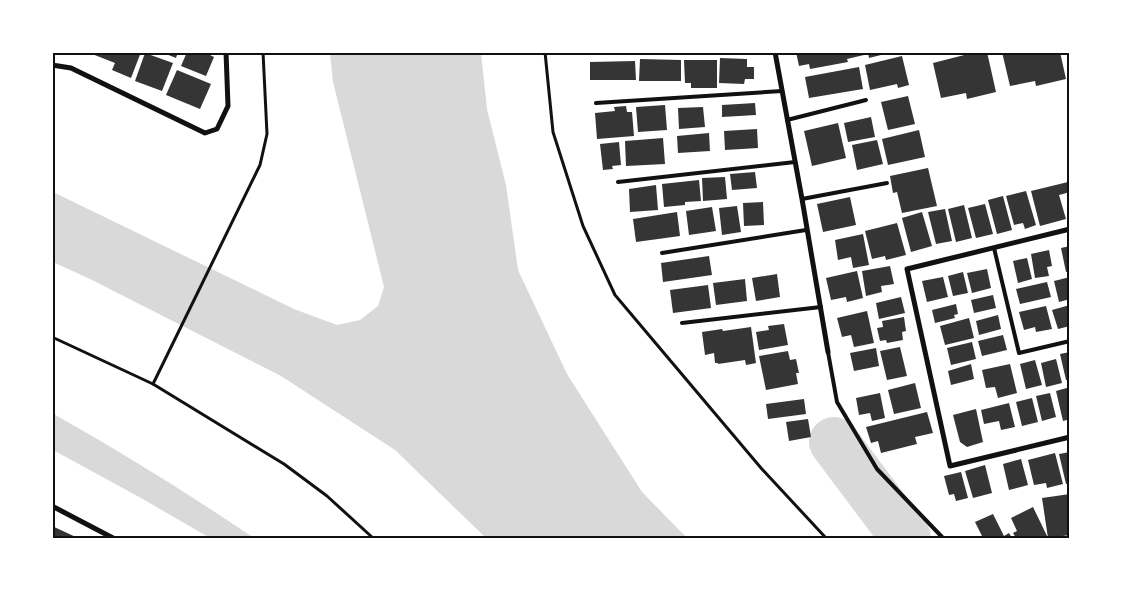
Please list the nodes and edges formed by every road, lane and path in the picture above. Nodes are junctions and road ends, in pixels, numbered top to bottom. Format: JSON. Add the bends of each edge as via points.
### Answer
{"nodes":[{"id":1,"x":226,"y":52,"type":"edge"},
{"id":2,"x":263,"y":52,"type":"edge"},
{"id":3,"x":545,"y":52,"type":"edge"},
{"id":4,"x":775,"y":52,"type":"edge"},
{"id":5,"x":52,"y":65,"type":"edge"},
{"id":6,"x":782,"y":91,"type":"junction"},
{"id":7,"x":866,"y":100,"type":"dead end"},
{"id":8,"x":596,"y":103,"type":"dead end"},
{"id":9,"x":787,"y":120,"type":"junction"},
{"id":10,"x":794,"y":162,"type":"junction"},
{"id":11,"x":618,"y":182,"type":"dead end"},
{"id":12,"x":887,"y":183,"type":"dead end"},
{"id":13,"x":802,"y":199,"type":"junction"},
{"id":14,"x":1070,"y":229,"type":"edge"},
{"id":15,"x":806,"y":230,"type":"junction"},
{"id":16,"x":994,"y":248,"type":"junction"},
{"id":17,"x":662,"y":253,"type":"dead end"},
{"id":18,"x":821,"y":307,"type":"junction"},
{"id":19,"x":682,"y":323,"type":"dead end"},
{"id":20,"x":52,"y":337,"type":"edge"},
{"id":21,"x":1070,"y":340,"type":"edge"},
{"id":22,"x":828,"y":352,"type":"joint"},
{"id":23,"x":153,"y":384,"type":"junction"},
{"id":24,"x":1070,"y":437,"type":"edge"},
{"id":25,"x":52,"y":506,"type":"edge"},
{"id":26,"x":113,"y":538,"type":"edge"},
{"id":27,"x":373,"y":538,"type":"edge"},
{"id":28,"x":826,"y":538,"type":"edge"},
{"id":29,"x":943,"y":538,"type":"edge"}],
"edges":[{"from":1,"to":5,"type":"street","via":[[228,106],[217,129],[204,134],[71,68]]},
{"from":2,"to":23,"type":"path","via":[[266,134],[260,165]]},
{"from":3,"to":28,"type":"path","via":[[553,132],[583,226],[615,295],[761,468]]},
{"from":4,"to":6,"type":"street"},
{"from":6,"to":8,"type":"lane"},
{"from":6,"to":9,"type":"street"},
{"from":7,"to":9,"type":"lane"},
{"from":9,"to":10,"type":"street"},
{"from":10,"to":11,"type":"lane"},
{"from":10,"to":13,"type":"street"},
{"from":12,"to":13,"type":"lane"},
{"from":13,"to":15,"type":"street"},
{"from":14,"to":16,"type":"street"},
{"from":15,"to":17,"type":"lane"},
{"from":15,"to":18,"type":"street"},
{"from":16,"to":21,"type":"lane","via":[[1019,353]]},
{"from":16,"to":24,"type":"street","via":[[908,269],[950,466]]},
{"from":18,"to":19,"type":"lane"},
{"from":18,"to":22,"type":"street"},
{"from":20,"to":23,"type":"path"},
{"from":22,"to":29,"type":"lane","via":[[837,402],[877,469]]},
{"from":23,"to":27,"type":"path","via":[[284,464],[328,496]]},
{"from":25,"to":26,"type":"street"}]}
